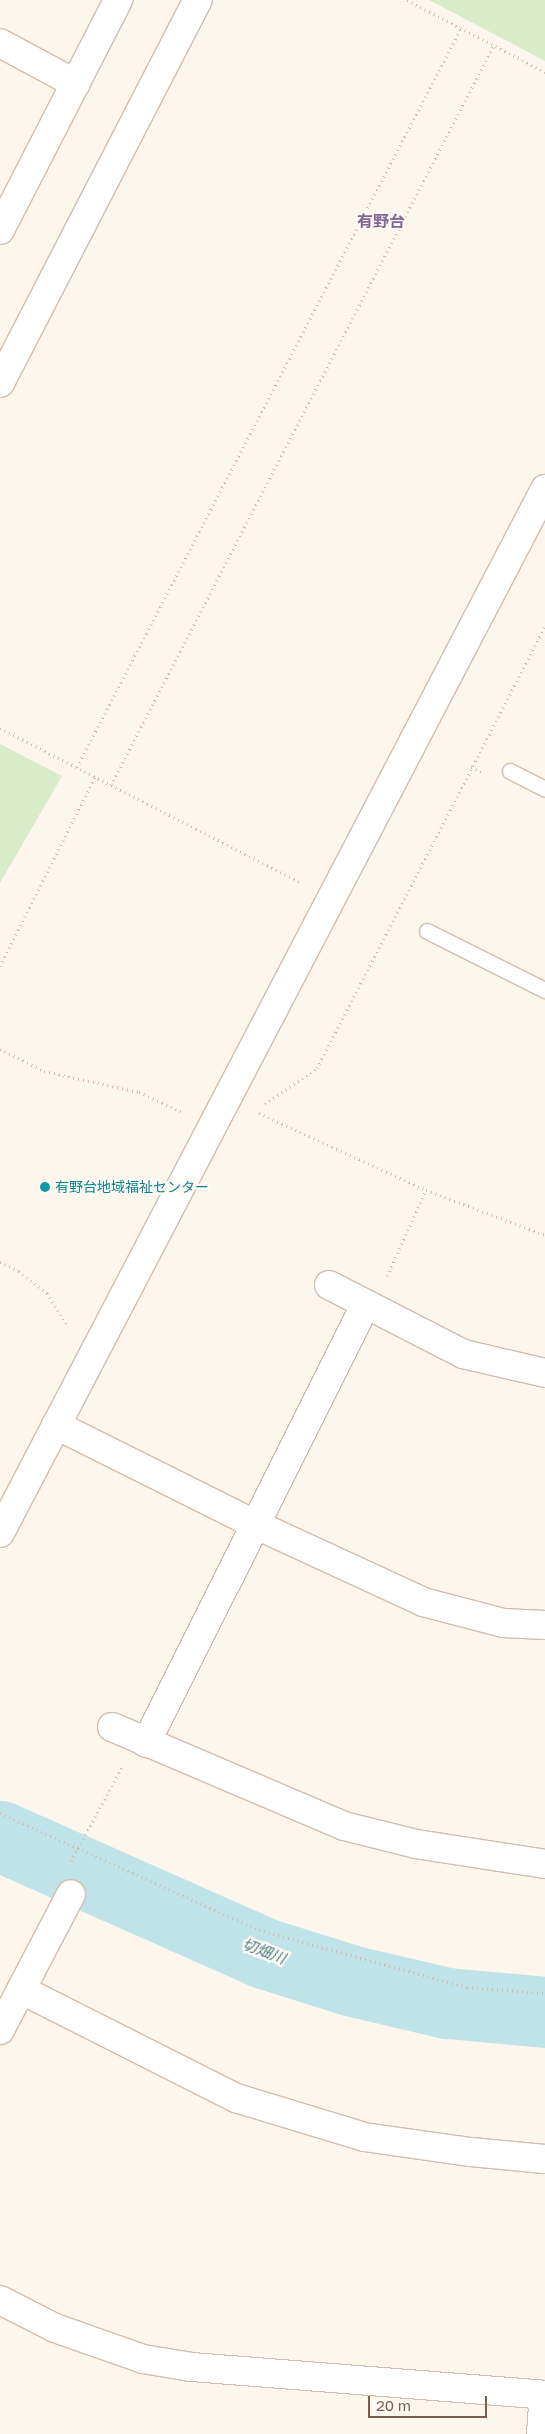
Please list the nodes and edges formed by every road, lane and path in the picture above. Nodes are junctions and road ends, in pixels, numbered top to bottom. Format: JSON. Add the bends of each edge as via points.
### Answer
{"nodes":[{"id":1,"x":118,"y":0,"type":"edge"},
{"id":2,"x":198,"y":0,"type":"edge"},
{"id":3,"x":407,"y":0,"type":"edge"},
{"id":4,"x":461,"y":28,"type":"junction"},
{"id":5,"x":0,"y":43,"type":"edge"},
{"id":6,"x":494,"y":45,"type":"junction"},
{"id":7,"x":545,"y":72,"type":"edge"},
{"id":8,"x":76,"y":84,"type":"junction"},
{"id":9,"x":0,"y":230,"type":"edge"},
{"id":10,"x":0,"y":383,"type":"edge"},
{"id":11,"x":545,"y":489,"type":"edge"},
{"id":12,"x":545,"y":627,"type":"edge"},
{"id":13,"x":0,"y":728,"type":"edge"},
{"id":14,"x":77,"y":767,"type":"junction"},
{"id":15,"x":510,"y":771,"type":"dead end"},
{"id":16,"x":95,"y":777,"type":"junction"},
{"id":17,"x":111,"y":785,"type":"junction"},
{"id":18,"x":545,"y":789,"type":"edge"},
{"id":19,"x":331,"y":898,"type":"junction"},
{"id":20,"x":427,"y":931,"type":"dead end"},
{"id":21,"x":0,"y":966,"type":"edge"},
{"id":22,"x":545,"y":990,"type":"edge"},
{"id":23,"x":0,"y":1049,"type":"edge"},
{"id":24,"x":212,"y":1126,"type":"junction"},
{"id":25,"x":426,"y":1190,"type":"junction"},
{"id":26,"x":545,"y":1235,"type":"edge"},
{"id":27,"x":0,"y":1262,"type":"edge"},
{"id":28,"x":329,"y":1285,"type":"dead end"},
{"id":29,"x":369,"y":1306,"type":"junction"},
{"id":30,"x":92,"y":1356,"type":"junction"},
{"id":31,"x":545,"y":1373,"type":"edge"},
{"id":32,"x":56,"y":1425,"type":"junction"},
{"id":33,"x":256,"y":1525,"type":"junction"},
{"id":34,"x":0,"y":1533,"type":"edge"},
{"id":35,"x":545,"y":1626,"type":"edge"},
{"id":36,"x":129,"y":1735,"type":"junction"},
{"id":37,"x":0,"y":1813,"type":"edge"},
{"id":38,"x":75,"y":1850,"type":"junction"},
{"id":39,"x":72,"y":1858,"type":"dead end"},
{"id":40,"x":545,"y":1864,"type":"edge"},
{"id":41,"x":71,"y":1894,"type":"dead end"},
{"id":42,"x":22,"y":1990,"type":"junction"},
{"id":43,"x":545,"y":1993,"type":"edge"},
{"id":44,"x":0,"y":2030,"type":"edge"},
{"id":45,"x":545,"y":2158,"type":"edge"},
{"id":46,"x":0,"y":2300,"type":"edge"},
{"id":47,"x":544,"y":2395,"type":"edge"},
{"id":48,"x":541,"y":2434,"type":"edge"}],
"edges":[{"from":1,"to":8,"type":"street"},
{"from":2,"to":10,"type":"street"},
{"from":3,"to":4,"type":"path"},
{"from":4,"to":6,"type":"path"},
{"from":4,"to":14,"type":"path"},
{"from":5,"to":8,"type":"street"},
{"from":6,"to":7,"type":"path"},
{"from":6,"to":17,"type":"path"},
{"from":8,"to":9,"type":"street"},
{"from":11,"to":19,"type":"street"},
{"from":12,"to":25,"type":"path","via":[[316,1068],[255,1111]]},
{"from":13,"to":14,"type":"path"},
{"from":14,"to":16,"type":"path"},
{"from":15,"to":18,"type":"lane"},
{"from":16,"to":17,"type":"path"},
{"from":16,"to":21,"type":"path"},
{"from":17,"to":19,"type":"path"},
{"from":19,"to":24,"type":"street"},
{"from":20,"to":22,"type":"lane"},
{"from":23,"to":24,"type":"path","via":[[44,1070],[139,1092]]},
{"from":24,"to":30,"type":"street"},
{"from":25,"to":26,"type":"path"},
{"from":25,"to":29,"type":"path"},
{"from":27,"to":30,"type":"path","via":[[19,1271],[48,1293],[70,1330]]},
{"from":28,"to":29,"type":"street"},
{"from":29,"to":31,"type":"street","via":[[463,1354]]},
{"from":29,"to":33,"type":"street"},
{"from":30,"to":32,"type":"street"},
{"from":32,"to":33,"type":"street"},
{"from":32,"to":34,"type":"street"},
{"from":33,"to":35,"type":"street","via":[[423,1602],[503,1623]]},
{"from":33,"to":36,"type":"street"},
{"from":36,"to":38,"type":"path","via":[[130,1752],[86,1836]]},
{"from":36,"to":40,"type":"street","via":[[344,1826],[433,1847]]},
{"from":37,"to":38,"type":"path"},
{"from":38,"to":39,"type":"path"},
{"from":38,"to":43,"type":"path","via":[[259,1930],[467,1987]]},
{"from":41,"to":42,"type":"street"},
{"from":42,"to":44,"type":"street"},
{"from":42,"to":45,"type":"street","via":[[236,2098],[364,2137],[471,2152]]},
{"from":46,"to":47,"type":"street","via":[[55,2328],[143,2359],[192,2367]]},
{"from":47,"to":48,"type":"street"}]}
